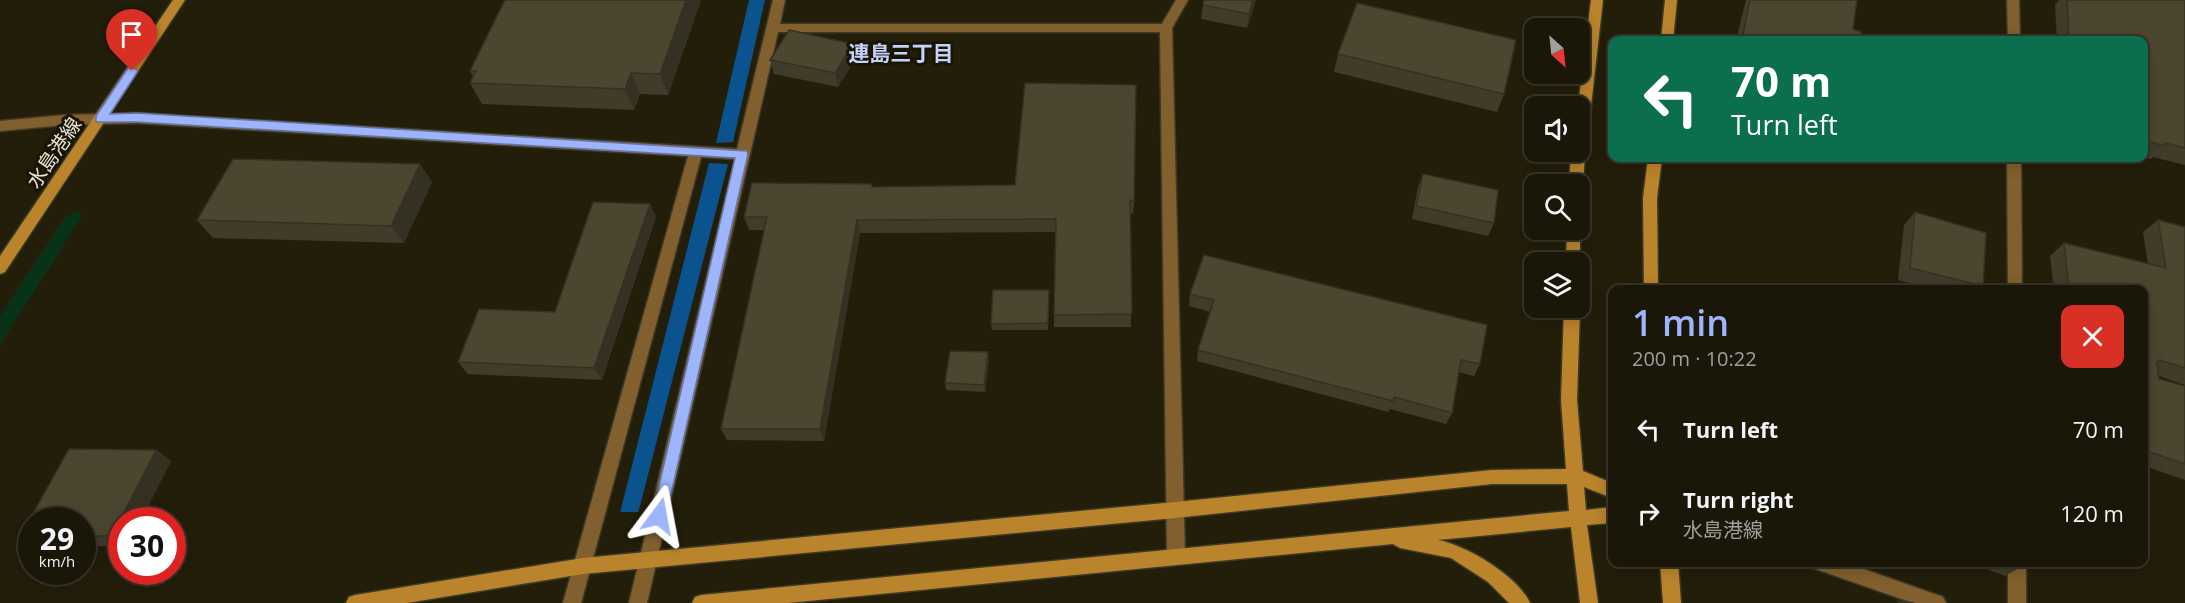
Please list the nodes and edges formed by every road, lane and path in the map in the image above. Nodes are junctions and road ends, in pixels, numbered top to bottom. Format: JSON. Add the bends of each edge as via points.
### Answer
{"nodes":[{"id":1,"x":179,"y":0,"type":"edge"},
{"id":2,"x":780,"y":0,"type":"edge"},
{"id":3,"x":1182,"y":0,"type":"edge"},
{"id":4,"x":1597,"y":0,"type":"edge"},
{"id":5,"x":1671,"y":0,"type":"edge"},
{"id":6,"x":2013,"y":0,"type":"edge"},
{"id":7,"x":774,"y":28,"type":"junction"},
{"id":8,"x":1166,"y":28,"type":"junction"},
{"id":9,"x":1667,"y":36,"type":"edge"},
{"id":10,"x":2014,"y":36,"type":"edge"},
{"id":11,"x":1585,"y":96,"type":"edge"},
{"id":12,"x":100,"y":119,"type":"junction"},
{"id":13,"x":0,"y":126,"type":"edge"},
{"id":14,"x":696,"y":151,"type":"junction"},
{"id":15,"x":742,"y":154,"type":"junction"},
{"id":16,"x":1654,"y":162,"type":"edge"},
{"id":17,"x":2014,"y":162,"type":"edge"},
{"id":18,"x":0,"y":268,"type":"edge"},
{"id":19,"x":1651,"y":285,"type":"edge"},
{"id":20,"x":2015,"y":285,"type":"edge"},
{"id":21,"x":1572,"y":318,"type":"edge"},
{"id":22,"x":1575,"y":476,"type":"junction"},
{"id":23,"x":1608,"y":488,"type":"edge"},
{"id":24,"x":1175,"y":510,"type":"junction"},
{"id":25,"x":1608,"y":515,"type":"edge"},
{"id":26,"x":1578,"y":518,"type":"junction"},
{"id":27,"x":1383,"y":536,"type":"junction"},
{"id":28,"x":1176,"y":556,"type":"junction"},
{"id":29,"x":648,"y":559,"type":"junction"},
{"id":30,"x":583,"y":566,"type":"junction"},
{"id":31,"x":1670,"y":567,"type":"edge"},
{"id":32,"x":1833,"y":567,"type":"edge"},
{"id":33,"x":2017,"y":567,"type":"edge"},
{"id":34,"x":355,"y":603,"type":"edge"},
{"id":35,"x":572,"y":603,"type":"edge"},
{"id":36,"x":638,"y":603,"type":"edge"},
{"id":37,"x":701,"y":603,"type":"edge"},
{"id":38,"x":1521,"y":603,"type":"edge"},
{"id":39,"x":1589,"y":603,"type":"edge"},
{"id":40,"x":1672,"y":603,"type":"edge"},
{"id":41,"x":1937,"y":603,"type":"edge"},
{"id":42,"x":2017,"y":603,"type":"edge"}],
"edges":[{"from":1,"to":12,"type":"street","name":"水島港線"},
{"from":2,"to":7,"type":"street"},
{"from":3,"to":8,"type":"street"},
{"from":4,"to":11,"type":"street"},
{"from":5,"to":9,"type":"street"},
{"from":6,"to":10,"type":"street"},
{"from":7,"to":8,"type":"street"},
{"from":7,"to":15,"type":"street"},
{"from":8,"to":24,"type":"street"},
{"from":12,"to":13,"type":"street"},
{"from":12,"to":14,"type":"street","via":[[148,118]]},
{"from":12,"to":18,"type":"street","name":"水島港線"},
{"from":14,"to":15,"type":"street"},
{"from":14,"to":30,"type":"street"},
{"from":15,"to":29,"type":"street"},
{"from":16,"to":19,"type":"street"},
{"from":17,"to":20,"type":"street"},
{"from":21,"to":22,"type":"street","via":[[1569,390]]},
{"from":22,"to":23,"type":"street"},
{"from":22,"to":24,"type":"street","via":[[1492,477]]},
{"from":22,"to":26,"type":"street"},
{"from":24,"to":28,"type":"street"},
{"from":24,"to":29,"type":"street"},
{"from":25,"to":26,"type":"street"},
{"from":26,"to":27,"type":"street"},
{"from":26,"to":39,"type":"street"},
{"from":27,"to":28,"type":"street"},
{"from":27,"to":38,"type":"street","via":[[1455,551],[1494,576]]},
{"from":28,"to":37,"type":"street"},
{"from":29,"to":30,"type":"street"},
{"from":29,"to":36,"type":"street"},
{"from":30,"to":34,"type":"street"},
{"from":30,"to":35,"type":"street"},
{"from":31,"to":40,"type":"street"},
{"from":32,"to":41,"type":"street"},
{"from":33,"to":42,"type":"street"}]}
